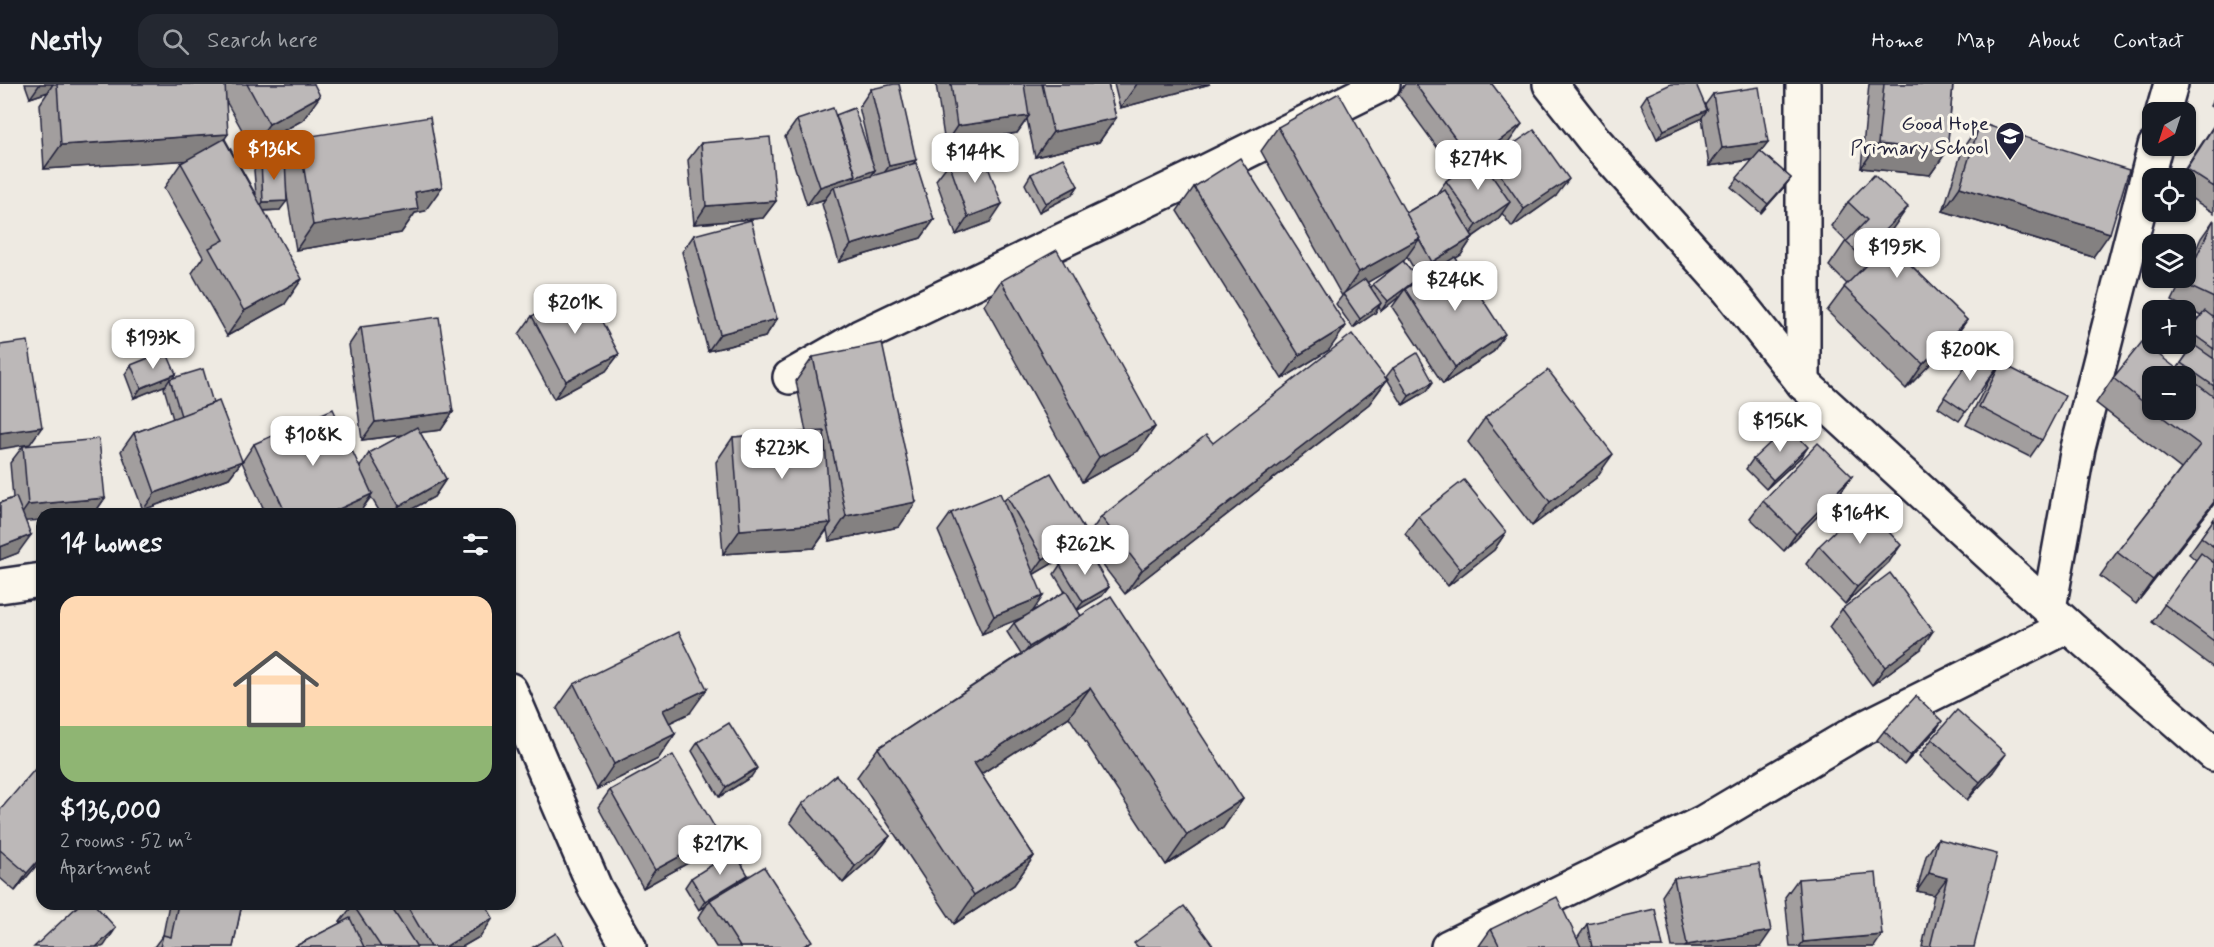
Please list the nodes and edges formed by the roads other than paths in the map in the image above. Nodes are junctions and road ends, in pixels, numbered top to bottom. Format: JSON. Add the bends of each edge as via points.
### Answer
{"nodes":[{"id":1,"x":1383,"y":84,"type":"edge"},
{"id":2,"x":1550,"y":84,"type":"edge"},
{"id":3,"x":1803,"y":84,"type":"edge"},
{"id":4,"x":2171,"y":84,"type":"edge"},
{"id":5,"x":2166,"y":102,"type":"edge"},
{"id":6,"x":2152,"y":156,"type":"edge"},
{"id":7,"x":790,"y":377,"type":"dead end"},
{"id":8,"x":1803,"y":383,"type":"junction"},
{"id":9,"x":36,"y":581,"type":"edge"},
{"id":10,"x":0,"y":586,"type":"edge"},
{"id":11,"x":2058,"y":617,"type":"junction"},
{"id":12,"x":516,"y":704,"type":"edge"},
{"id":13,"x":2214,"y":754,"type":"edge"},
{"id":14,"x":629,"y":947,"type":"edge"},
{"id":15,"x":1448,"y":947,"type":"edge"}],
"edges":[{"from":1,"to":7,"type":"street","via":[[870,332]]},
{"from":2,"to":8,"type":"street","via":[[1594,140],[1728,289]]},
{"from":3,"to":8,"type":"street"},
{"from":4,"to":5,"type":"street"},
{"from":6,"to":11,"type":"street","via":[[2078,448]]},
{"from":8,"to":11,"type":"street"},
{"from":9,"to":10,"type":"street"},
{"from":11,"to":13,"type":"street"},
{"from":11,"to":15,"type":"street","via":[[1704,822]]},
{"from":12,"to":14,"type":"street","via":[[595,888]]}]}
